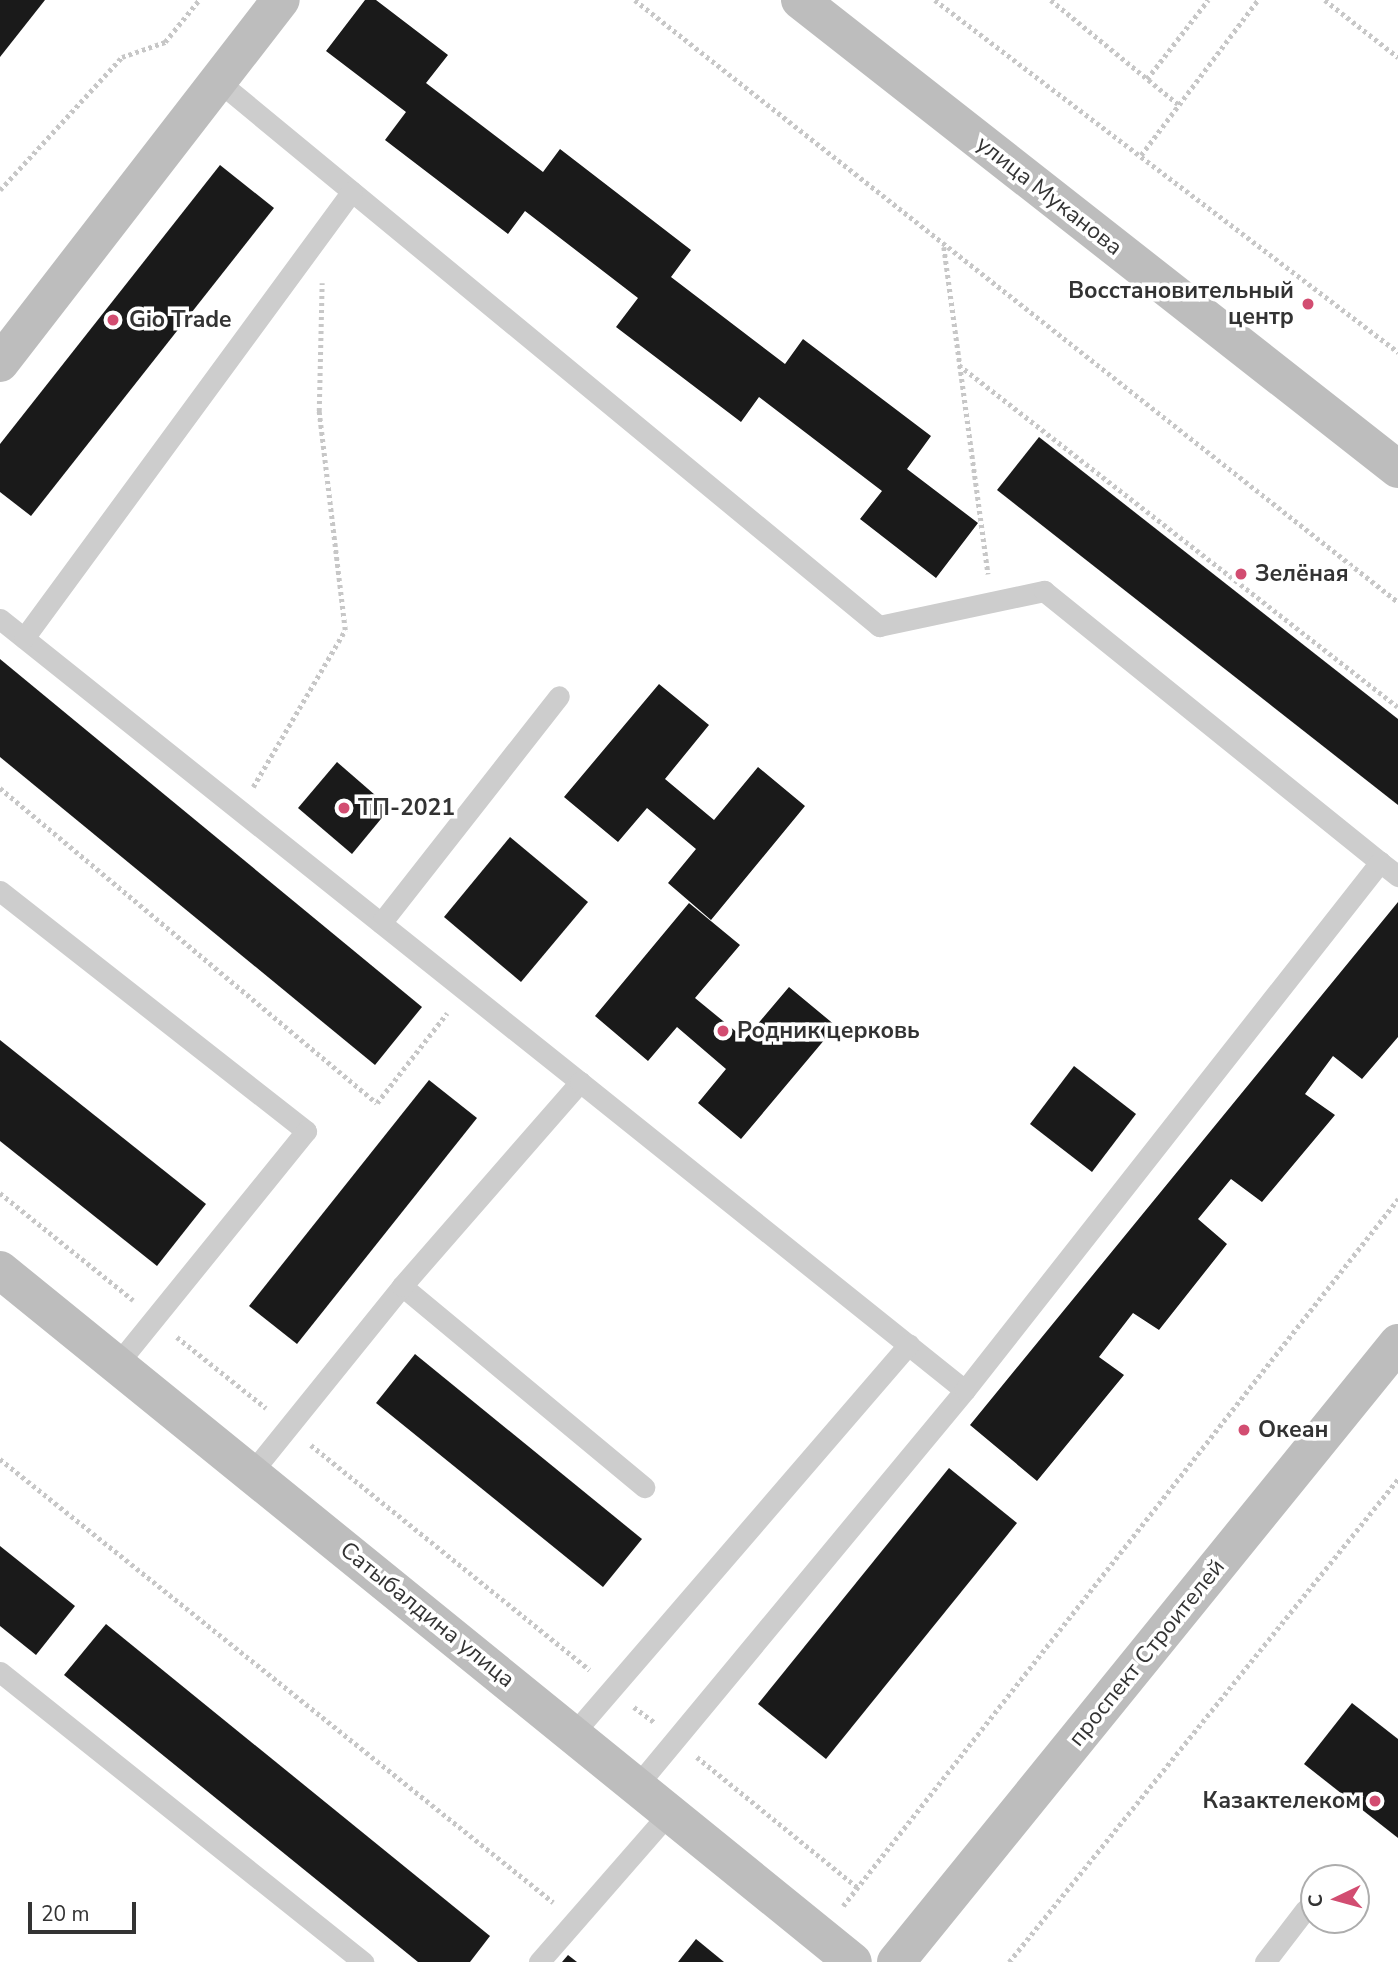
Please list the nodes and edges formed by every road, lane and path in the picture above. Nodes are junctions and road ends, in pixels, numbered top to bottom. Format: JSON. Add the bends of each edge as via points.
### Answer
{"nodes":[{"id":1,"x":199,"y":0,"type":"edge"},
{"id":2,"x":281,"y":0,"type":"edge"},
{"id":3,"x":635,"y":0,"type":"edge"},
{"id":4,"x":800,"y":0,"type":"edge"},
{"id":5,"x":935,"y":0,"type":"edge"},
{"id":6,"x":1051,"y":0,"type":"edge"},
{"id":7,"x":1209,"y":0,"type":"edge"},
{"id":8,"x":1258,"y":0,"type":"edge"},
{"id":9,"x":1325,"y":0,"type":"edge"},
{"id":10,"x":1398,"y":57,"type":"edge"},
{"id":11,"x":1147,"y":79,"type":"junction"},
{"id":12,"x":218,"y":80,"type":"junction"},
{"id":13,"x":1178,"y":104,"type":"junction"},
{"id":14,"x":1141,"y":155,"type":"junction"},
{"id":15,"x":0,"y":190,"type":"edge"},
{"id":16,"x":352,"y":191,"type":"junction"},
{"id":17,"x":323,"y":230,"type":"junction"},
{"id":18,"x":944,"y":247,"type":"junction"},
{"id":19,"x":1398,"y":352,"type":"edge"},
{"id":20,"x":0,"y":363,"type":"edge"},
{"id":21,"x":960,"y":365,"type":"junction"},
{"id":22,"x":1398,"y":469,"type":"edge"},
{"id":23,"x":992,"y":602,"type":"junction"},
{"id":24,"x":1398,"y":603,"type":"edge"},
{"id":25,"x":0,"y":619,"type":"edge"},
{"id":26,"x":24,"y":638,"type":"junction"},
{"id":27,"x":559,"y":696,"type":"dead end"},
{"id":28,"x":1398,"y":707,"type":"edge"},
{"id":29,"x":0,"y":788,"type":"edge"},
{"id":30,"x":240,"y":810,"type":"junction"},
{"id":31,"x":1380,"y":862,"type":"junction"},
{"id":32,"x":1398,"y":876,"type":"edge"},
{"id":33,"x":0,"y":891,"type":"edge"},
{"id":34,"x":381,"y":923,"type":"junction"},
{"id":35,"x":465,"y":990,"type":"junction"},
{"id":36,"x":580,"y":1082,"type":"junction"},
{"id":37,"x":0,"y":1193,"type":"edge"},
{"id":38,"x":1398,"y":1199,"type":"edge"},
{"id":39,"x":1391,"y":1208,"type":"junction"},
{"id":40,"x":1398,"y":1214,"type":"edge"},
{"id":41,"x":0,"y":1270,"type":"edge"},
{"id":42,"x":402,"y":1286,"type":"junction"},
{"id":43,"x":141,"y":1307,"type":"dead end"},
{"id":44,"x":174,"y":1334,"type":"dead end"},
{"id":45,"x":1398,"y":1343,"type":"edge"},
{"id":46,"x":909,"y":1344,"type":"junction"},
{"id":47,"x":116,"y":1366,"type":"junction"},
{"id":48,"x":965,"y":1390,"type":"junction"},
{"id":49,"x":271,"y":1413,"type":"dead end"},
{"id":50,"x":304,"y":1439,"type":"dead end"},
{"id":51,"x":0,"y":1459,"type":"edge"},
{"id":52,"x":252,"y":1472,"type":"junction"},
{"id":53,"x":1398,"y":1479,"type":"edge"},
{"id":54,"x":643,"y":1487,"type":"dead end"},
{"id":55,"x":0,"y":1672,"type":"edge"},
{"id":56,"x":597,"y":1676,"type":"dead end"},
{"id":57,"x":630,"y":1703,"type":"dead end"},
{"id":58,"x":662,"y":1729,"type":"dead end"},
{"id":59,"x":572,"y":1735,"type":"junction"},
{"id":60,"x":695,"y":1756,"type":"dead end"},
{"id":61,"x":635,"y":1788,"type":"junction"},
{"id":62,"x":669,"y":1813,"type":"junction"},
{"id":63,"x":858,"y":1888,"type":"junction"},
{"id":64,"x":1300,"y":1916,"type":"edge"},
{"id":65,"x":576,"y":1920,"type":"junction"},
{"id":66,"x":820,"y":1936,"type":"junction"},
{"id":67,"x":362,"y":1962,"type":"edge"},
{"id":68,"x":539,"y":1962,"type":"edge"},
{"id":69,"x":853,"y":1962,"type":"edge"},
{"id":70,"x":896,"y":1962,"type":"edge"},
{"id":71,"x":1009,"y":1962,"type":"edge"},
{"id":72,"x":1265,"y":1962,"type":"edge"}],
"edges":[{"from":1,"to":15,"type":"path","via":[[165,42],[122,57]]},
{"from":2,"to":12,"type":"street"},
{"from":3,"to":18,"type":"path"},
{"from":4,"to":22,"type":"street","name":"улица Муканова"},
{"from":5,"to":14,"type":"path"},
{"from":6,"to":11,"type":"path"},
{"from":7,"to":11,"type":"path"},
{"from":8,"to":13,"type":"path"},
{"from":9,"to":10,"type":"path"},
{"from":11,"to":13,"type":"path"},
{"from":12,"to":16,"type":"lane"},
{"from":12,"to":20,"type":"street"},
{"from":13,"to":14,"type":"path"},
{"from":14,"to":19,"type":"path"},
{"from":16,"to":17,"type":"lane"},
{"from":16,"to":23,"type":"lane","via":[[879,626]]},
{"from":17,"to":26,"type":"lane"},
{"from":17,"to":30,"type":"path","via":[[319,411],[345,631]]},
{"from":18,"to":21,"type":"path"},
{"from":18,"to":24,"type":"path"},
{"from":21,"to":23,"type":"path"},
{"from":21,"to":28,"type":"path"},
{"from":23,"to":31,"type":"lane","via":[[1044,591]]},
{"from":25,"to":26,"type":"lane"},
{"from":26,"to":30,"type":"lane"},
{"from":27,"to":34,"type":"lane"},
{"from":29,"to":35,"type":"path","via":[[377,1104]]},
{"from":30,"to":34,"type":"lane"},
{"from":31,"to":32,"type":"lane"},
{"from":31,"to":48,"type":"lane"},
{"from":33,"to":47,"type":"lane","via":[[306,1131]]},
{"from":34,"to":35,"type":"lane"},
{"from":35,"to":36,"type":"lane"},
{"from":36,"to":42,"type":"lane"},
{"from":36,"to":46,"type":"lane"},
{"from":37,"to":43,"type":"path"},
{"from":38,"to":39,"type":"path"},
{"from":39,"to":40,"type":"path"},
{"from":39,"to":63,"type":"path"},
{"from":41,"to":47,"type":"street","name":"Сатыбалдина улица"},
{"from":42,"to":52,"type":"lane"},
{"from":42,"to":54,"type":"lane"},
{"from":44,"to":49,"type":"path"},
{"from":45,"to":70,"type":"street","name":"проспект Строителей"},
{"from":46,"to":48,"type":"lane"},
{"from":46,"to":59,"type":"lane"},
{"from":47,"to":52,"type":"street","name":"Сатыбалдина улица"},
{"from":48,"to":61,"type":"lane"},
{"from":50,"to":56,"type":"path"},
{"from":51,"to":65,"type":"path"},
{"from":52,"to":59,"type":"street","name":"Сатыбалдина улица"},
{"from":53,"to":71,"type":"path"},
{"from":55,"to":67,"type":"lane"},
{"from":57,"to":58,"type":"path"},
{"from":59,"to":61,"type":"street","name":"Сатыбалдина улица"},
{"from":60,"to":63,"type":"path"},
{"from":61,"to":62,"type":"street","name":"Сатыбалдина улица"},
{"from":62,"to":65,"type":"lane"},
{"from":62,"to":66,"type":"street","name":"Сатыбалдина улица"},
{"from":63,"to":66,"type":"path"},
{"from":64,"to":72,"type":"lane"},
{"from":65,"to":68,"type":"lane"},
{"from":66,"to":69,"type":"street","name":"Сатыбалдина улица"}]}
